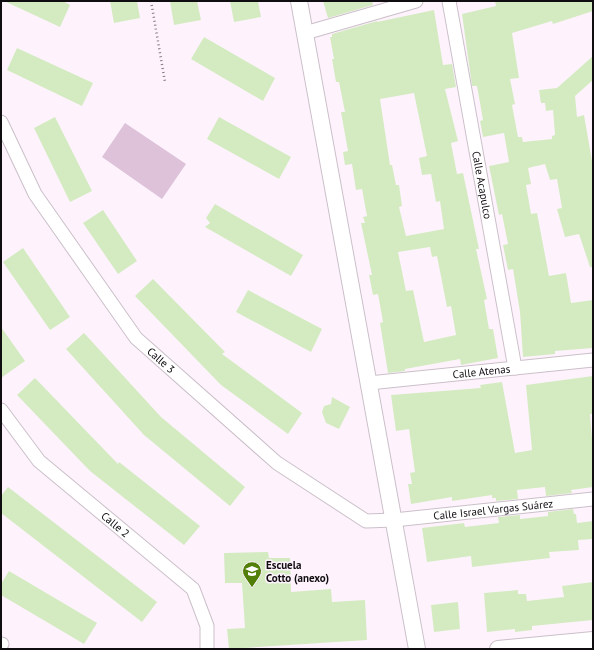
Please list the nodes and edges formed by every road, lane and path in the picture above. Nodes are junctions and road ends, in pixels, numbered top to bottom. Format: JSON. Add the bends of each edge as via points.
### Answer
{"nodes":[{"id":1,"x":152,"y":1,"type":"edge"},
{"id":2,"x":299,"y":1,"type":"edge"},
{"id":3,"x":416,"y":1,"type":"edge"},
{"id":4,"x":449,"y":1,"type":"edge"},
{"id":5,"x":305,"y":33,"type":"junction"},
{"id":6,"x":165,"y":82,"type":"dead end"},
{"id":7,"x":1,"y":122,"type":"edge"},
{"id":8,"x":593,"y":360,"type":"edge"},
{"id":9,"x":516,"y":368,"type":"junction"},
{"id":10,"x":369,"y":384,"type":"junction"},
{"id":11,"x":1,"y":410,"type":"edge"},
{"id":12,"x":593,"y":499,"type":"edge"},
{"id":13,"x":394,"y":520,"type":"junction"},
{"id":14,"x":593,"y":640,"type":"edge"},
{"id":15,"x":207,"y":649,"type":"edge"},
{"id":16,"x":416,"y":649,"type":"edge"},
{"id":17,"x":498,"y":649,"type":"edge"}],
"edges":[{"from":1,"to":6,"type":"path"},
{"from":2,"to":5,"type":"street"},
{"from":3,"to":5,"type":"street"},
{"from":4,"to":9,"type":"street","name":"Calle Acapulco"},
{"from":5,"to":10,"type":"street"},
{"from":7,"to":13,"type":"street","name":"Calle 3","via":[[35,194],[136,338],[277,463],[366,520]]},
{"from":8,"to":9,"type":"street","name":"Calle Atenas"},
{"from":9,"to":10,"type":"street","name":"Calle Atenas"},
{"from":10,"to":13,"type":"street"},
{"from":11,"to":15,"type":"street","name":"Calle 2","via":[[39,461],[193,589],[207,626]]},
{"from":12,"to":13,"type":"street","name":"Calle Israel Vargas Suárez"},
{"from":13,"to":16,"type":"street"},
{"from":14,"to":17,"type":"street"}]}
